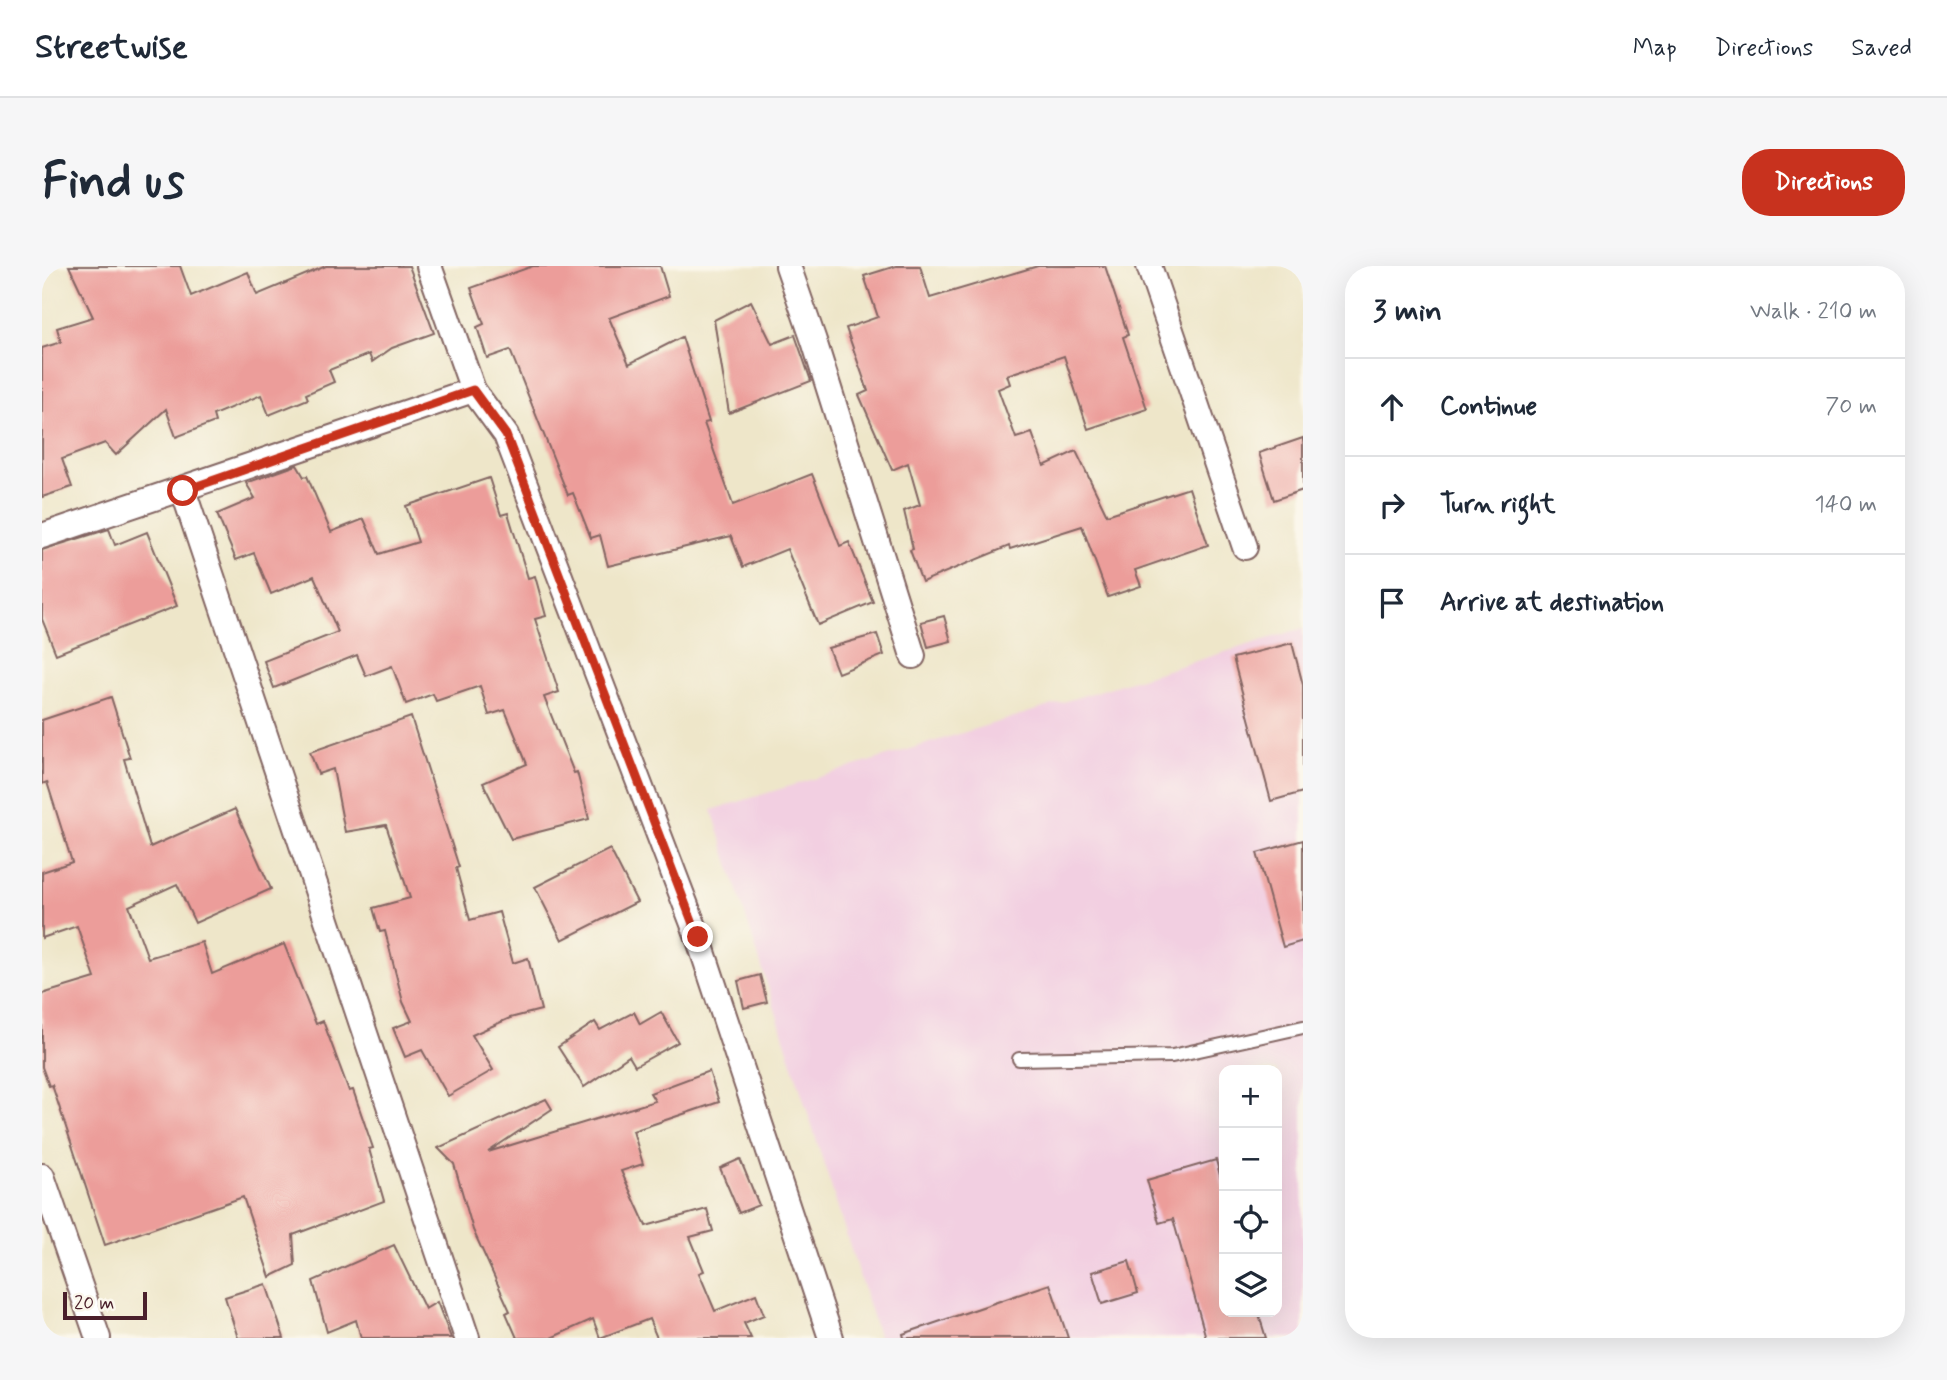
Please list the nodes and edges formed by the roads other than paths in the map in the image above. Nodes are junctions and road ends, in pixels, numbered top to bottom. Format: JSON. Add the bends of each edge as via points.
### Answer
{"nodes":[{"id":1,"x":429,"y":266,"type":"edge"},
{"id":2,"x":788,"y":266,"type":"edge"},
{"id":3,"x":1149,"y":266,"type":"edge"},
{"id":4,"x":473,"y":390,"type":"junction"},
{"id":5,"x":183,"y":491,"type":"junction"},
{"id":6,"x":42,"y":536,"type":"edge"},
{"id":7,"x":1245,"y":547,"type":"dead end"},
{"id":8,"x":913,"y":656,"type":"dead end"},
{"id":9,"x":1303,"y":1027,"type":"edge"},
{"id":10,"x":1019,"y":1059,"type":"dead end"},
{"id":11,"x":42,"y":1175,"type":"edge"},
{"id":12,"x":98,"y":1338,"type":"edge"},
{"id":13,"x":467,"y":1338,"type":"edge"},
{"id":14,"x":831,"y":1338,"type":"edge"}],
"edges":[{"from":1,"to":4,"type":"street"},
{"from":2,"to":8,"type":"street"},
{"from":3,"to":7,"type":"street"},
{"from":4,"to":5,"type":"street"},
{"from":4,"to":14,"type":"street","via":[[506,435],[698,937]]},
{"from":5,"to":6,"type":"street"},
{"from":5,"to":13,"type":"street"},
{"from":9,"to":10,"type":"lane","via":[[1172,1056]]},
{"from":11,"to":12,"type":"street"}]}
